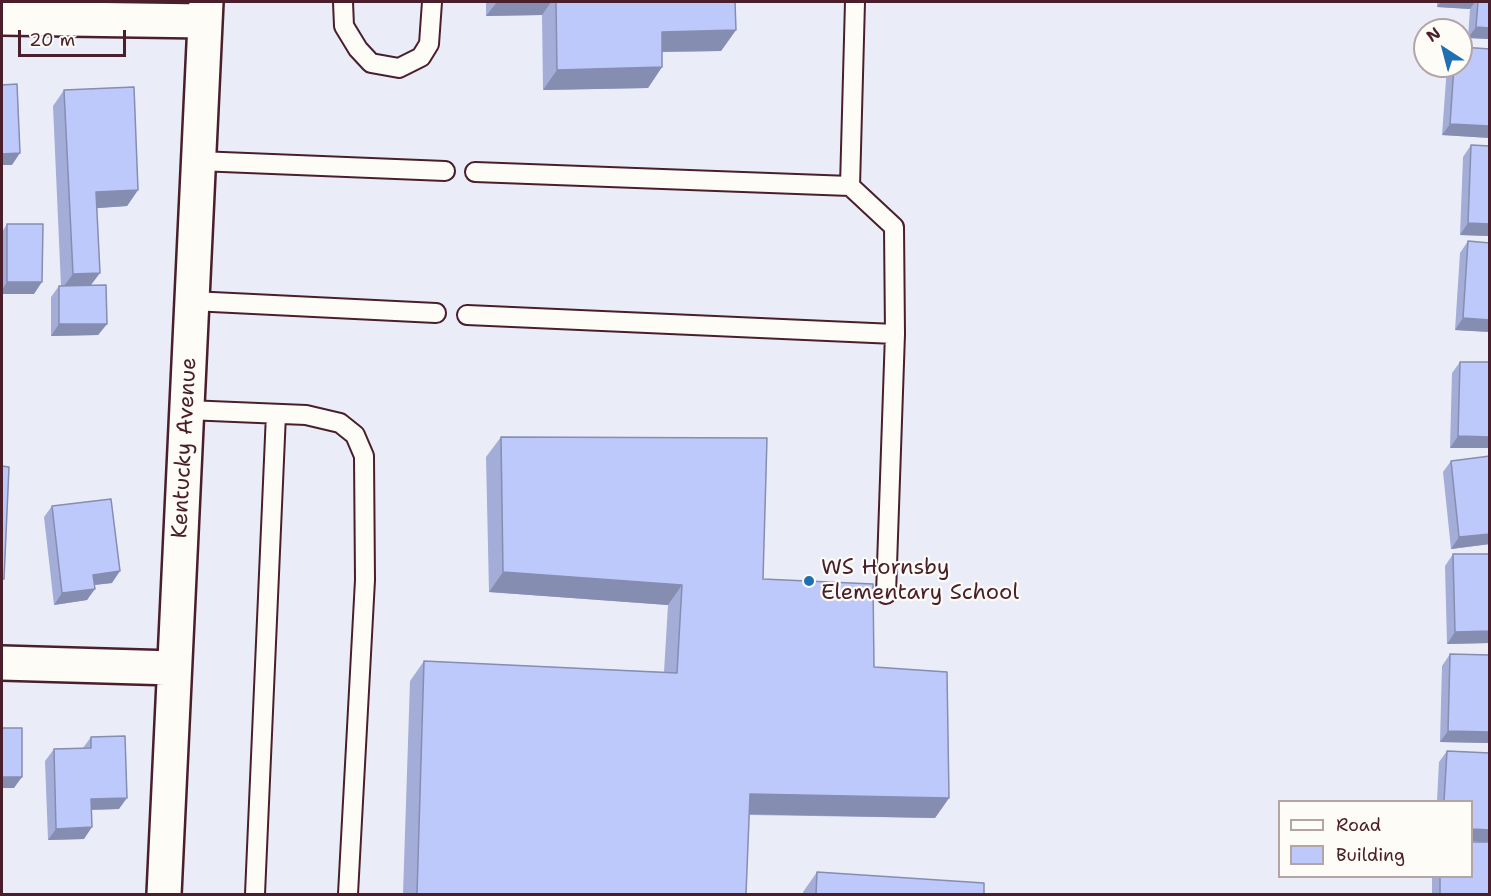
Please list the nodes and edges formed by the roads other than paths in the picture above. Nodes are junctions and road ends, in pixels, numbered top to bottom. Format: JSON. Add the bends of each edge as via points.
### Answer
{"nodes":[{"id":1,"x":343,"y":2,"type":"edge"},
{"id":2,"x":432,"y":2,"type":"edge"},
{"id":3,"x":855,"y":2,"type":"edge"},
{"id":4,"x":205,"y":11,"type":"edge"},
{"id":5,"x":2,"y":18,"type":"edge"},
{"id":6,"x":198,"y":161,"type":"junction"},
{"id":7,"x":445,"y":171,"type":"dead end"},
{"id":8,"x":475,"y":172,"type":"dead end"},
{"id":9,"x":850,"y":186,"type":"junction"},
{"id":10,"x":192,"y":301,"type":"junction"},
{"id":11,"x":436,"y":313,"type":"dead end"},
{"id":12,"x":467,"y":315,"type":"dead end"},
{"id":13,"x":895,"y":334,"type":"junction"},
{"id":14,"x":187,"y":410,"type":"junction"},
{"id":15,"x":276,"y":414,"type":"junction"},
{"id":16,"x":886,"y":594,"type":"dead end"},
{"id":17,"x":2,"y":663,"type":"edge"},
{"id":18,"x":174,"y":668,"type":"junction"},
{"id":19,"x":164,"y":894,"type":"edge"},
{"id":20,"x":255,"y":894,"type":"edge"},
{"id":21,"x":348,"y":894,"type":"edge"}],
"edges":[{"from":1,"to":2,"type":"lane","via":[[344,26],[358,49],[371,63],[399,68],[422,57],[429,44]]},
{"from":3,"to":9,"type":"lane"},
{"from":4,"to":5,"type":"street"},
{"from":4,"to":6,"type":"street","name":"Kentucky Avenue"},
{"from":6,"to":7,"type":"lane"},
{"from":6,"to":10,"type":"street","name":"Kentucky Avenue"},
{"from":8,"to":9,"type":"lane"},
{"from":9,"to":13,"type":"lane","via":[[894,227]]},
{"from":10,"to":11,"type":"lane"},
{"from":10,"to":14,"type":"street","name":"Kentucky Avenue"},
{"from":12,"to":13,"type":"lane"},
{"from":13,"to":16,"type":"lane"},
{"from":14,"to":15,"type":"lane"},
{"from":14,"to":18,"type":"street","name":"Kentucky Avenue"},
{"from":15,"to":20,"type":"lane"},
{"from":15,"to":21,"type":"lane","via":[[306,415],[340,423],[355,435],[364,456],[365,580]]},
{"from":17,"to":18,"type":"street"},
{"from":18,"to":19,"type":"street","name":"Kentucky Avenue"}]}
